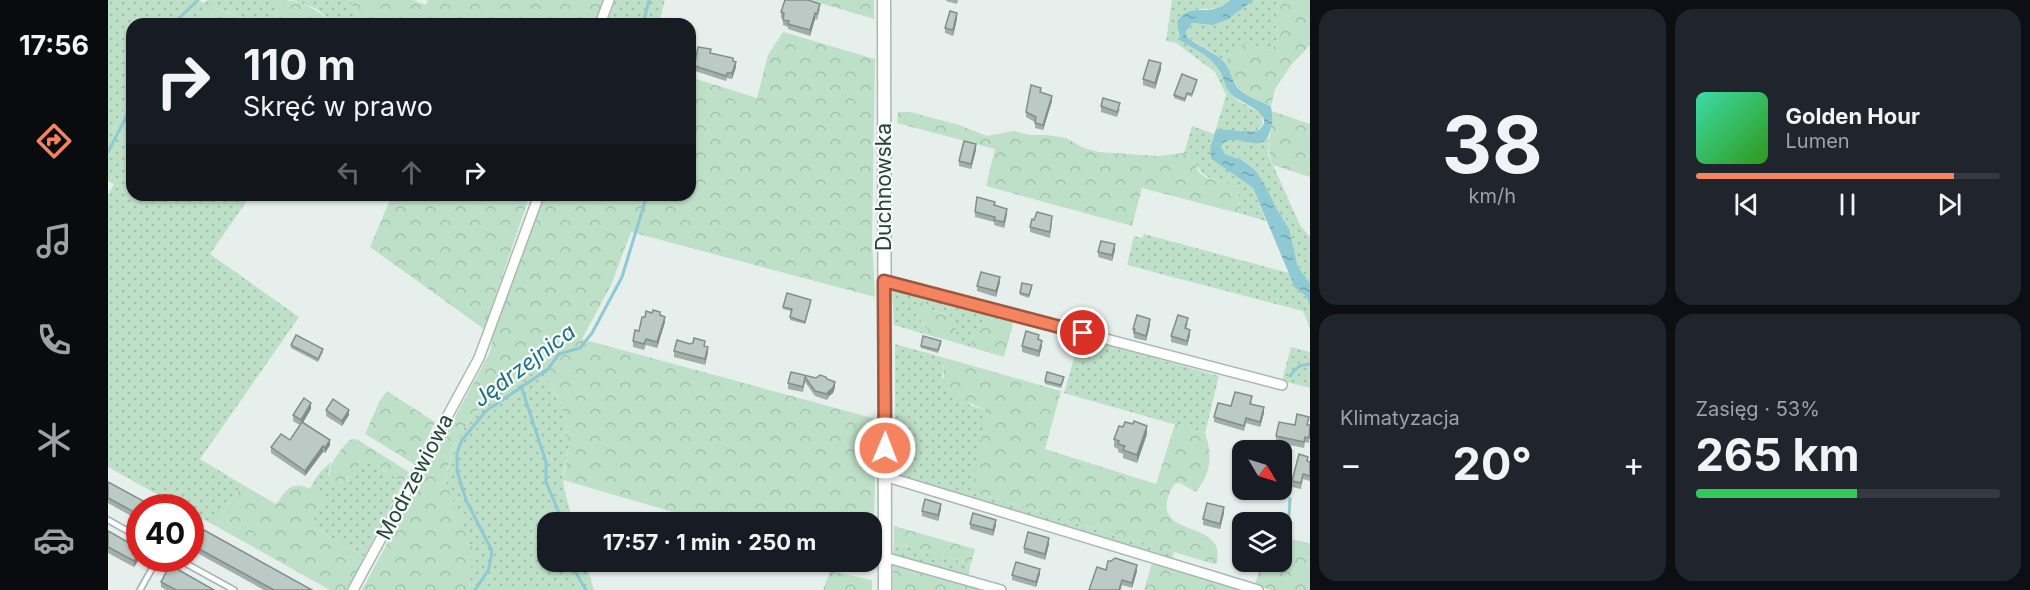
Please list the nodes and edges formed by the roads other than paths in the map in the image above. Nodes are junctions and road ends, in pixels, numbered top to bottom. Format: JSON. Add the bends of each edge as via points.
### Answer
{"nodes":[{"id":1,"x":609,"y":0,"type":"edge"},
{"id":2,"x":884,"y":0,"type":"edge"},
{"id":3,"x":602,"y":18,"type":"edge"},
{"id":4,"x":537,"y":201,"type":"edge"},
{"id":5,"x":884,"y":281,"type":"junction"},
{"id":6,"x":1282,"y":385,"type":"dead end"},
{"id":7,"x":884,"y":476,"type":"junction"},
{"id":8,"x":108,"y":520,"type":"edge"},
{"id":9,"x":126,"y":530,"type":"edge"},
{"id":10,"x":884,"y":557,"type":"junction"},
{"id":11,"x":150,"y":572,"type":"edge"},
{"id":12,"x":201,"y":572,"type":"edge"},
{"id":13,"x":140,"y":590,"type":"edge"},
{"id":14,"x":234,"y":590,"type":"edge"},
{"id":15,"x":353,"y":590,"type":"edge"},
{"id":16,"x":885,"y":590,"type":"edge"},
{"id":17,"x":1001,"y":590,"type":"edge"},
{"id":18,"x":1258,"y":590,"type":"edge"}],
"edges":[{"from":1,"to":3,"type":"street"},
{"from":2,"to":5,"type":"street","name":"Duchnowska"},
{"from":4,"to":15,"type":"street","name":"Modrzewiowa","via":[[478,358]]},
{"from":5,"to":6,"type":"street"},
{"from":5,"to":7,"type":"street","name":"Duchnowska"},
{"from":7,"to":10,"type":"street","name":"Duchnowska"},
{"from":7,"to":18,"type":"street"},
{"from":8,"to":9,"type":"lane"},
{"from":10,"to":16,"type":"street","name":"Duchnowska"},
{"from":10,"to":17,"type":"street"},
{"from":11,"to":13,"type":"lane"},
{"from":12,"to":14,"type":"lane"}]}
